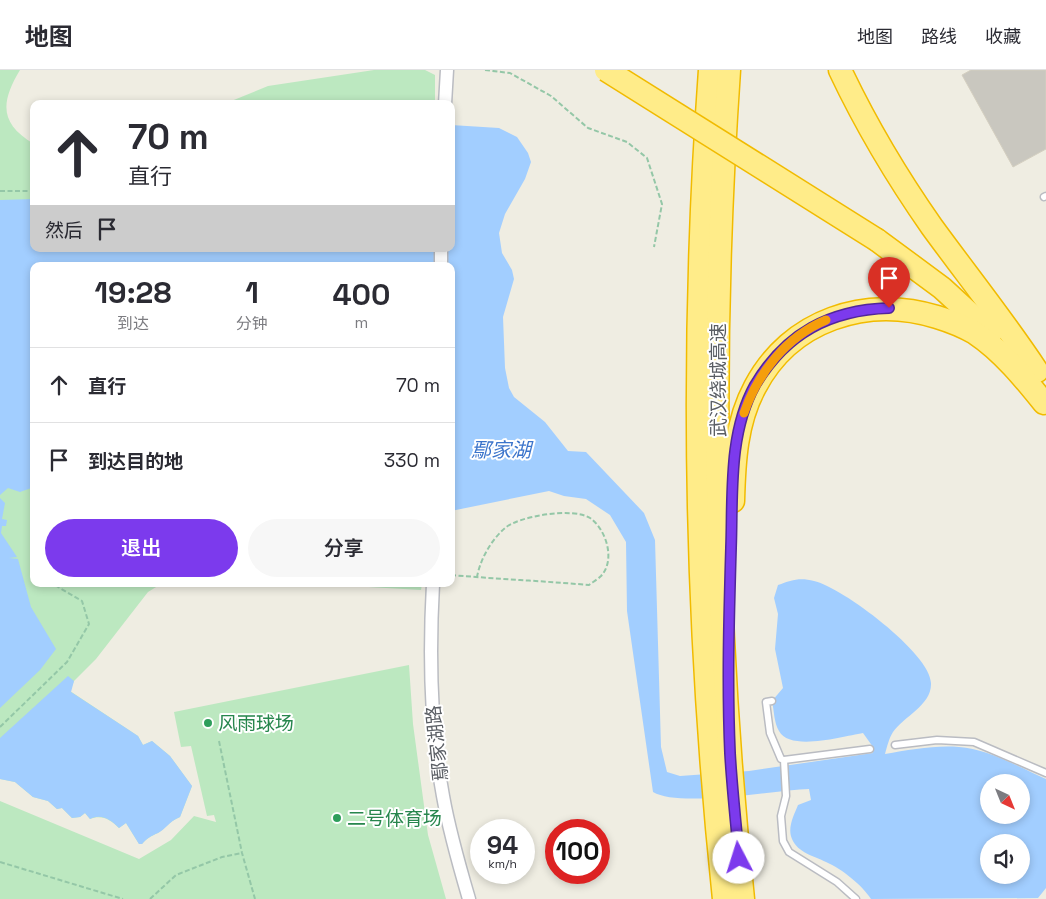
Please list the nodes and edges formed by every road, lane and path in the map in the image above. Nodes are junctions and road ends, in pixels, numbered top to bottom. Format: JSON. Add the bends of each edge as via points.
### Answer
{"nodes":[{"id":1,"x":447,"y":70,"type":"edge"},
{"id":2,"x":485,"y":70,"type":"edge"},
{"id":3,"x":606,"y":70,"type":"edge"},
{"id":4,"x":624,"y":70,"type":"edge"},
{"id":5,"x":699,"y":70,"type":"edge"},
{"id":6,"x":710,"y":70,"type":"edge"},
{"id":7,"x":729,"y":70,"type":"edge"},
{"id":8,"x":840,"y":70,"type":"edge"},
{"id":9,"x":445,"y":100,"type":"edge"},
{"id":10,"x":0,"y":191,"type":"edge"},
{"id":11,"x":30,"y":191,"type":"edge"},
{"id":12,"x":880,"y":236,"type":"junction"},
{"id":13,"x":654,"y":247,"type":"dead end"},
{"id":14,"x":699,"y":296,"type":"junction"},
{"id":15,"x":1042,"y":375,"type":"edge"},
{"id":16,"x":1045,"y":406,"type":"edge"},
{"id":17,"x":455,"y":575,"type":"edge"},
{"id":18,"x":477,"y":577,"type":"junction"},
{"id":19,"x":58,"y":587,"type":"edge"},
{"id":20,"x":433,"y":587,"type":"edge"},
{"id":21,"x":772,"y":701,"type":"dead end"},
{"id":22,"x":0,"y":727,"type":"edge"},
{"id":23,"x":219,"y":741,"type":"dead end"},
{"id":24,"x":895,"y":745,"type":"dead end"},
{"id":25,"x":870,"y":749,"type":"dead end"},
{"id":26,"x":730,"y":752,"type":"junction"},
{"id":27,"x":784,"y":760,"type":"junction"},
{"id":28,"x":1046,"y":773,"type":"edge"},
{"id":29,"x":242,"y":852,"type":"junction"},
{"id":30,"x":0,"y":862,"type":"edge"},
{"id":31,"x":123,"y":899,"type":"edge"},
{"id":32,"x":150,"y":899,"type":"edge"},
{"id":33,"x":255,"y":899,"type":"edge"},
{"id":34,"x":469,"y":899,"type":"edge"},
{"id":35,"x":724,"y":899,"type":"edge"},
{"id":36,"x":743,"y":899,"type":"edge"},
{"id":37,"x":856,"y":899,"type":"edge"}],
"edges":[{"from":1,"to":9,"type":"street"},
{"from":2,"to":13,"type":"path","via":[[510,73],[551,96],[588,128],[626,142],[647,158],[662,204]]},
{"from":3,"to":12,"type":"highway","bridge":true},
{"from":4,"to":12,"type":"highway"},
{"from":5,"to":14,"type":"highway","via":[[695,160]]},
{"from":6,"to":14,"type":"highway","name":"武汉绕城高速"},
{"from":7,"to":26,"type":"highway","name":"武汉绕城高速","via":[[719,278],[717,456]]},
{"from":8,"to":15,"type":"highway","via":[[867,123],[915,202]]},
{"from":10,"to":11,"type":"path"},
{"from":12,"to":15,"type":"highway","via":[[925,262],[970,300]]},
{"from":12,"to":16,"type":"highway","via":[[978,320],[1015,361]]},
{"from":14,"to":35,"type":"highway","name":"武汉绕城高速","via":[[702,616]]},
{"from":16,"to":26,"type":"highway","via":[[1012,366],[975,334],[949,321],[903,310],[863,310],[826,320],[803,332],[774,359],[754,387],[735,452]]},
{"from":17,"to":18,"type":"path"},
{"from":18,"to":18,"type":"path","via":[[589,585],[602,575],[608,554],[604,534],[589,518],[564,512],[532,518],[505,528],[480,561]]},
{"from":19,"to":22,"type":"path","via":[[82,602],[89,624],[66,662]]},
{"from":20,"to":34,"type":"street","name":"鄢家湖路","via":[[431,670],[434,734],[443,798]]},
{"from":21,"to":27,"type":"lane","via":[[766,702],[770,733]]},
{"from":23,"to":29,"type":"path"},
{"from":24,"to":28,"type":"lane","via":[[937,740],[974,742]]},
{"from":25,"to":27,"type":"lane"},
{"from":26,"to":36,"type":"highway","name":"武汉绕城高速"},
{"from":27,"to":37,"type":"lane","via":[[786,796],[781,816],[782,841],[789,852],[837,882]]},
{"from":29,"to":32,"type":"path","via":[[176,875]]},
{"from":29,"to":33,"type":"path"},
{"from":30,"to":31,"type":"path"}]}
